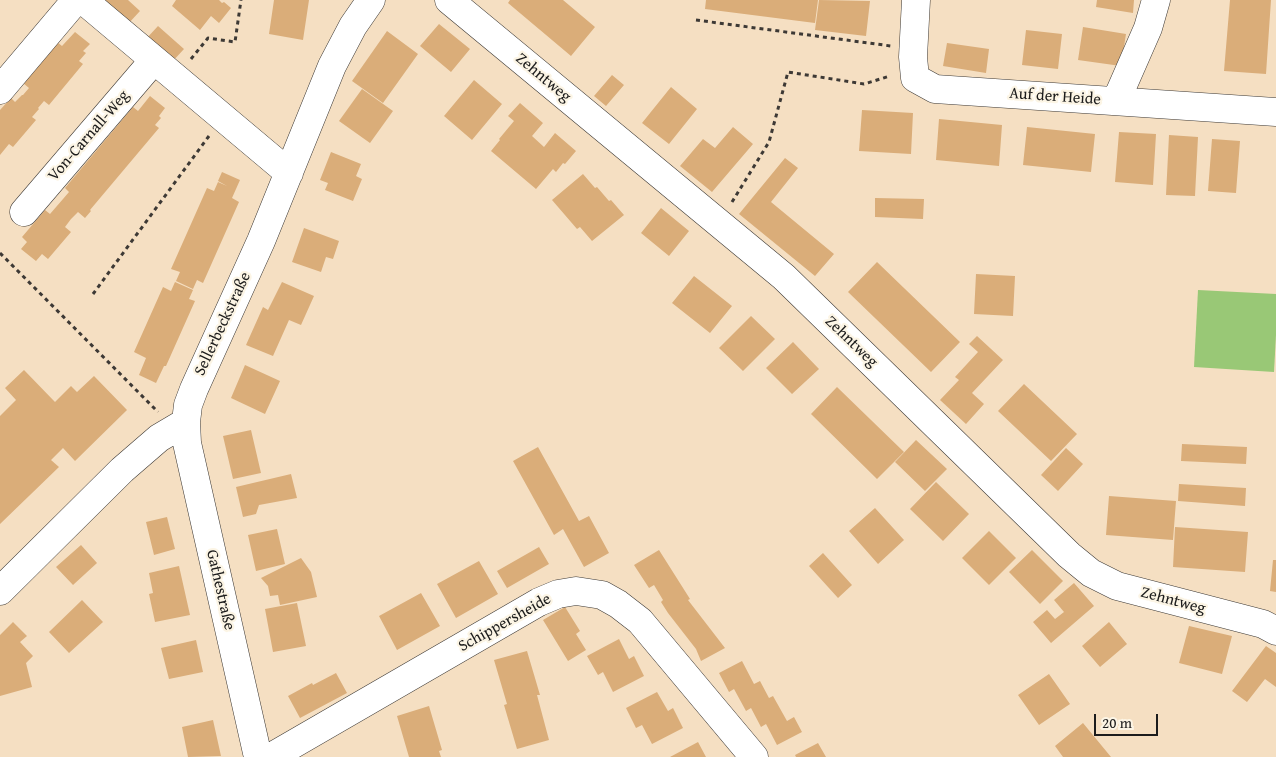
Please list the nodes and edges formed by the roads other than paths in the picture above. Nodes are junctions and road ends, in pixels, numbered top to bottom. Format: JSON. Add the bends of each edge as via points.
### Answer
{"nodes":[{"id":1,"x":76,"y":0,"type":"edge"},
{"id":2,"x":83,"y":0,"type":"edge"},
{"id":3,"x":371,"y":0,"type":"edge"},
{"id":4,"x":449,"y":0,"type":"edge"},
{"id":5,"x":916,"y":0,"type":"edge"},
{"id":6,"x":1156,"y":0,"type":"edge"},
{"id":7,"x":154,"y":60,"type":"junction"},
{"id":8,"x":0,"y":90,"type":"edge"},
{"id":9,"x":1116,"y":101,"type":"junction"},
{"id":10,"x":1276,"y":112,"type":"edge"},
{"id":11,"x":289,"y":173,"type":"junction"},
{"id":12,"x":24,"y":212,"type":"dead end"},
{"id":13,"x":186,"y":422,"type":"junction"},
{"id":14,"x":0,"y":591,"type":"edge"},
{"id":15,"x":1276,"y":631,"type":"edge"},
{"id":16,"x":258,"y":757,"type":"edge"},
{"id":17,"x":271,"y":757,"type":"edge"},
{"id":18,"x":754,"y":757,"type":"edge"}],
"edges":[{"from":1,"to":8,"type":"street"},
{"from":2,"to":7,"type":"street"},
{"from":3,"to":11,"type":"street","name":"Sellerbeckstraße","via":[[332,66]]},
{"from":4,"to":15,"type":"street","name":"Zehntweg","via":[[784,277],[1069,555],[1091,572],[1117,586],[1263,624]]},
{"from":5,"to":9,"type":"street","name":"Auf der Heide","via":[[912,57],[915,78],[934,89]]},
{"from":6,"to":9,"type":"street","via":[[1148,28]]},
{"from":7,"to":11,"type":"street"},
{"from":7,"to":12,"type":"street","name":"Von-Carnall-Weg"},
{"from":9,"to":10,"type":"street","name":"Auf der Heide"},
{"from":11,"to":13,"type":"street","name":"Sellerbeckstraße","via":[[194,388]]},
{"from":13,"to":14,"type":"street","via":[[159,438],[122,470]]},
{"from":13,"to":16,"type":"street","name":"Gathestraße","via":[[187,443]]},
{"from":17,"to":18,"type":"street","name":"Schippersheide","via":[[539,602],[576,591],[602,595],[640,621]]}]}
